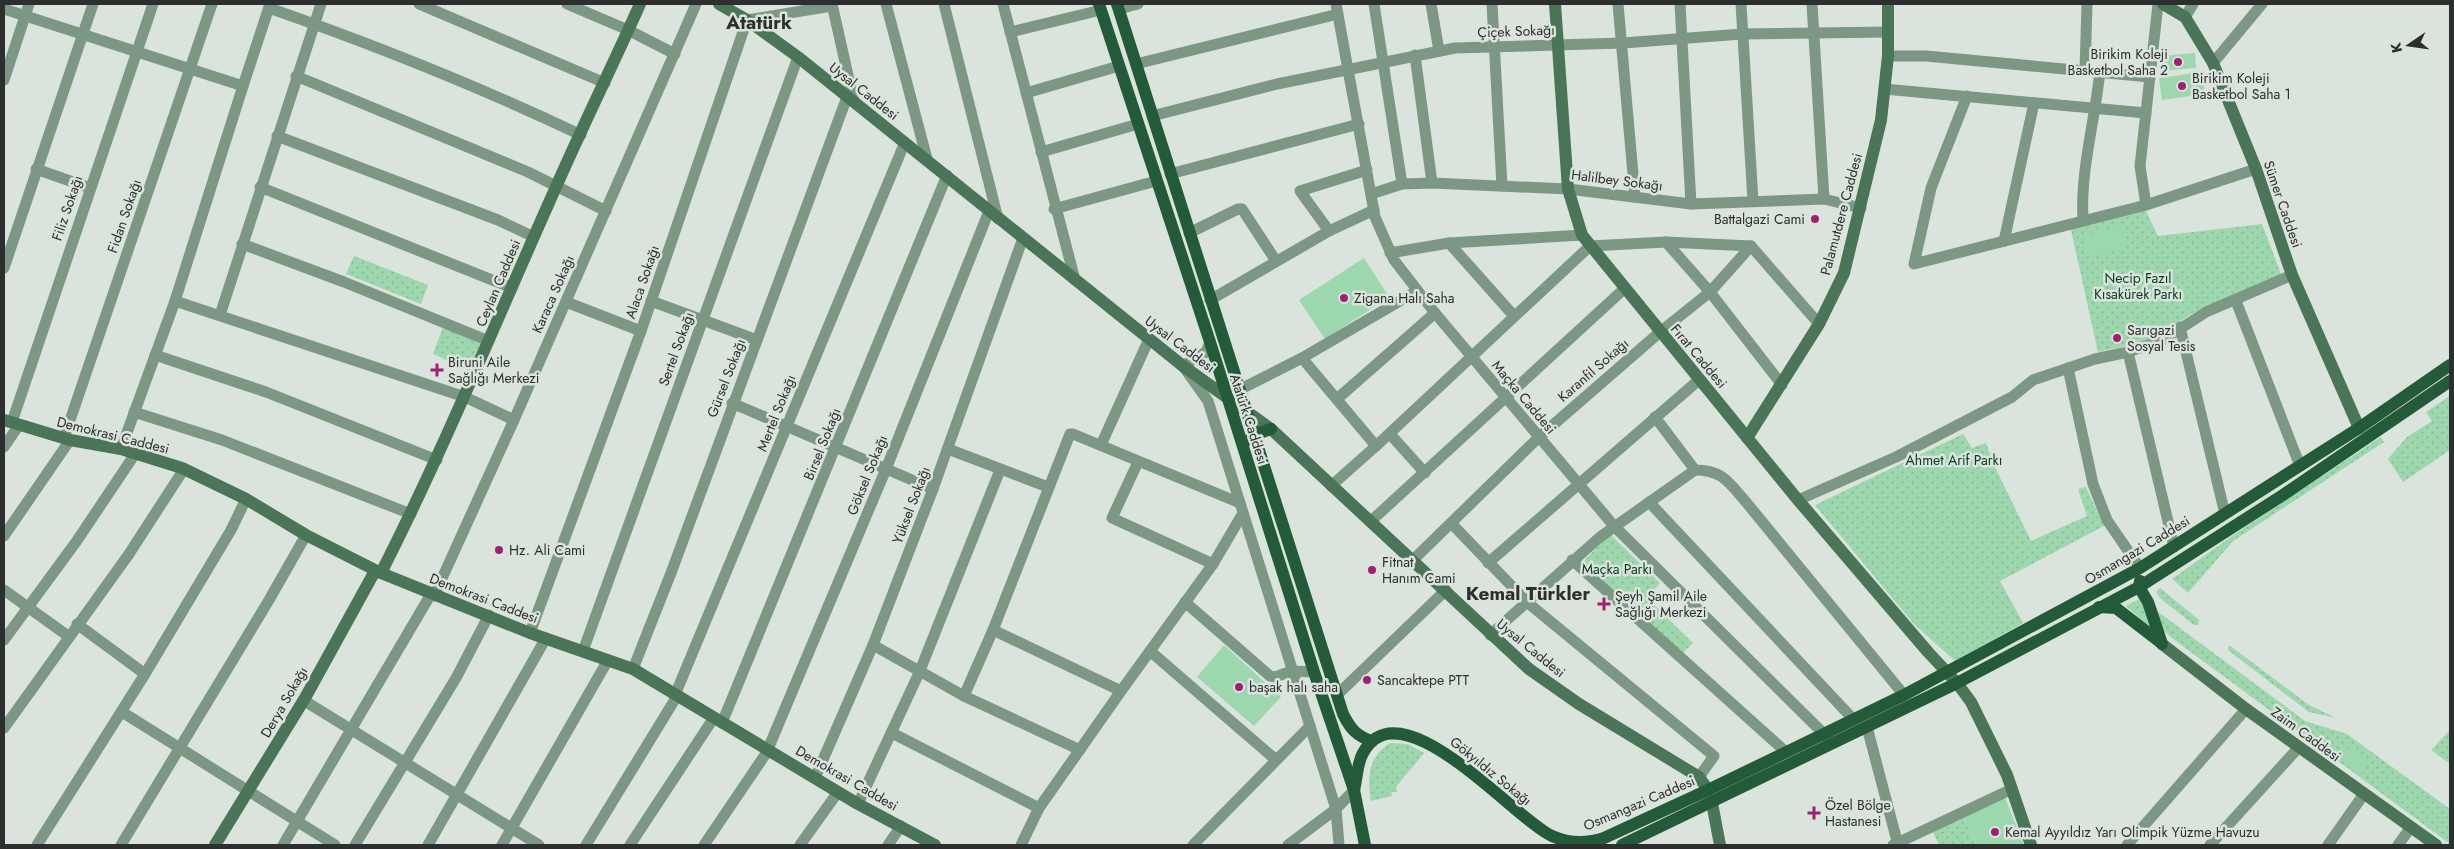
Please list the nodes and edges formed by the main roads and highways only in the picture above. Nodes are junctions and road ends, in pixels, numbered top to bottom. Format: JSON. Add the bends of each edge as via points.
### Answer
{"nodes":[{"id":1,"x":1118,"y":6,"type":"edge"},
{"id":2,"x":1100,"y":7,"type":"edge"},
{"id":3,"x":2450,"y":365,"type":"edge"},
{"id":4,"x":2450,"y":381,"type":"edge"},
{"id":5,"x":1271,"y":429,"type":"road end"},
{"id":6,"x":1254,"y":435,"type":"junction"},
{"id":7,"x":1243,"y":451,"type":"junction"},
{"id":8,"x":2140,"y":568,"type":"junction"},
{"id":9,"x":2151,"y":579,"type":"junction"},
{"id":10,"x":2139,"y":587,"type":"junction"},
{"id":11,"x":2099,"y":607,"type":"junction"},
{"id":12,"x":1828,"y":738,"type":"junction"},
{"id":13,"x":1372,"y":741,"type":"junction"},
{"id":14,"x":1354,"y":790,"type":"junction"},
{"id":15,"x":1708,"y":790,"type":"junction"},
{"id":16,"x":1712,"y":803,"type":"junction"},
{"id":17,"x":1555,"y":841,"type":"edge"},
{"id":18,"x":1365,"y":845,"type":"edge"},
{"id":19,"x":1622,"y":845,"type":"edge"}],
"edges":[{"from":1,"to":6,"type":"main road","name":"Atatürk Caddesi"},
{"from":2,"to":7,"type":"main road","name":"Atatürk Caddesi"},
{"from":3,"to":8,"type":"main road","name":"Osmangazi Caddesi","via":[[2359,428]]},
{"from":4,"to":9,"type":"main road","name":"Osmangazi Caddesi","via":[[2283,495]]},
{"from":5,"to":6,"type":"main road"},
{"from":6,"to":7,"type":"main road"},
{"from":6,"to":13,"type":"main road","name":"Atatürk Caddesi","via":[[1337,695],[1350,728],[1361,738]]},
{"from":7,"to":14,"type":"main road","name":"Atatürk Caddesi"},
{"from":8,"to":9,"type":"main road"},
{"from":8,"to":10,"type":"main road"},
{"from":8,"to":12,"type":"main road","name":"Osmangazi Caddesi","via":[[1854,720]]},
{"from":9,"to":10,"type":"main road","name":"Osmangazi Caddesi"},
{"from":10,"to":11,"type":"main road","name":"Osmangazi Caddesi"},
{"from":10,"to":11,"type":"main road","via":[[2148,602],[2162,644],[2116,608]]},
{"from":11,"to":12,"type":"main road","name":"Osmangazi Caddesi","via":[[1867,727]]},
{"from":12,"to":15,"type":"main road","name":"Osmangazi Caddesi","via":[[1786,752]]},
{"from":12,"to":16,"type":"main road","name":"Osmangazi Caddesi"},
{"from":13,"to":14,"type":"main road","via":[[1362,754]]},
{"from":13,"to":17,"type":"main road","name":"Gökyıldız Sokağı","via":[[1388,733],[1406,734],[1437,747]]},
{"from":14,"to":18,"type":"main road","name":"Atatürk Caddesi"},
{"from":15,"to":16,"type":"main road","name":"Osmangazi Caddesi"},
{"from":15,"to":17,"type":"main road","name":"Osmangazi Caddesi","via":[[1587,843]]},
{"from":16,"to":19,"type":"main road","name":"Osmangazi Caddesi"}]}
